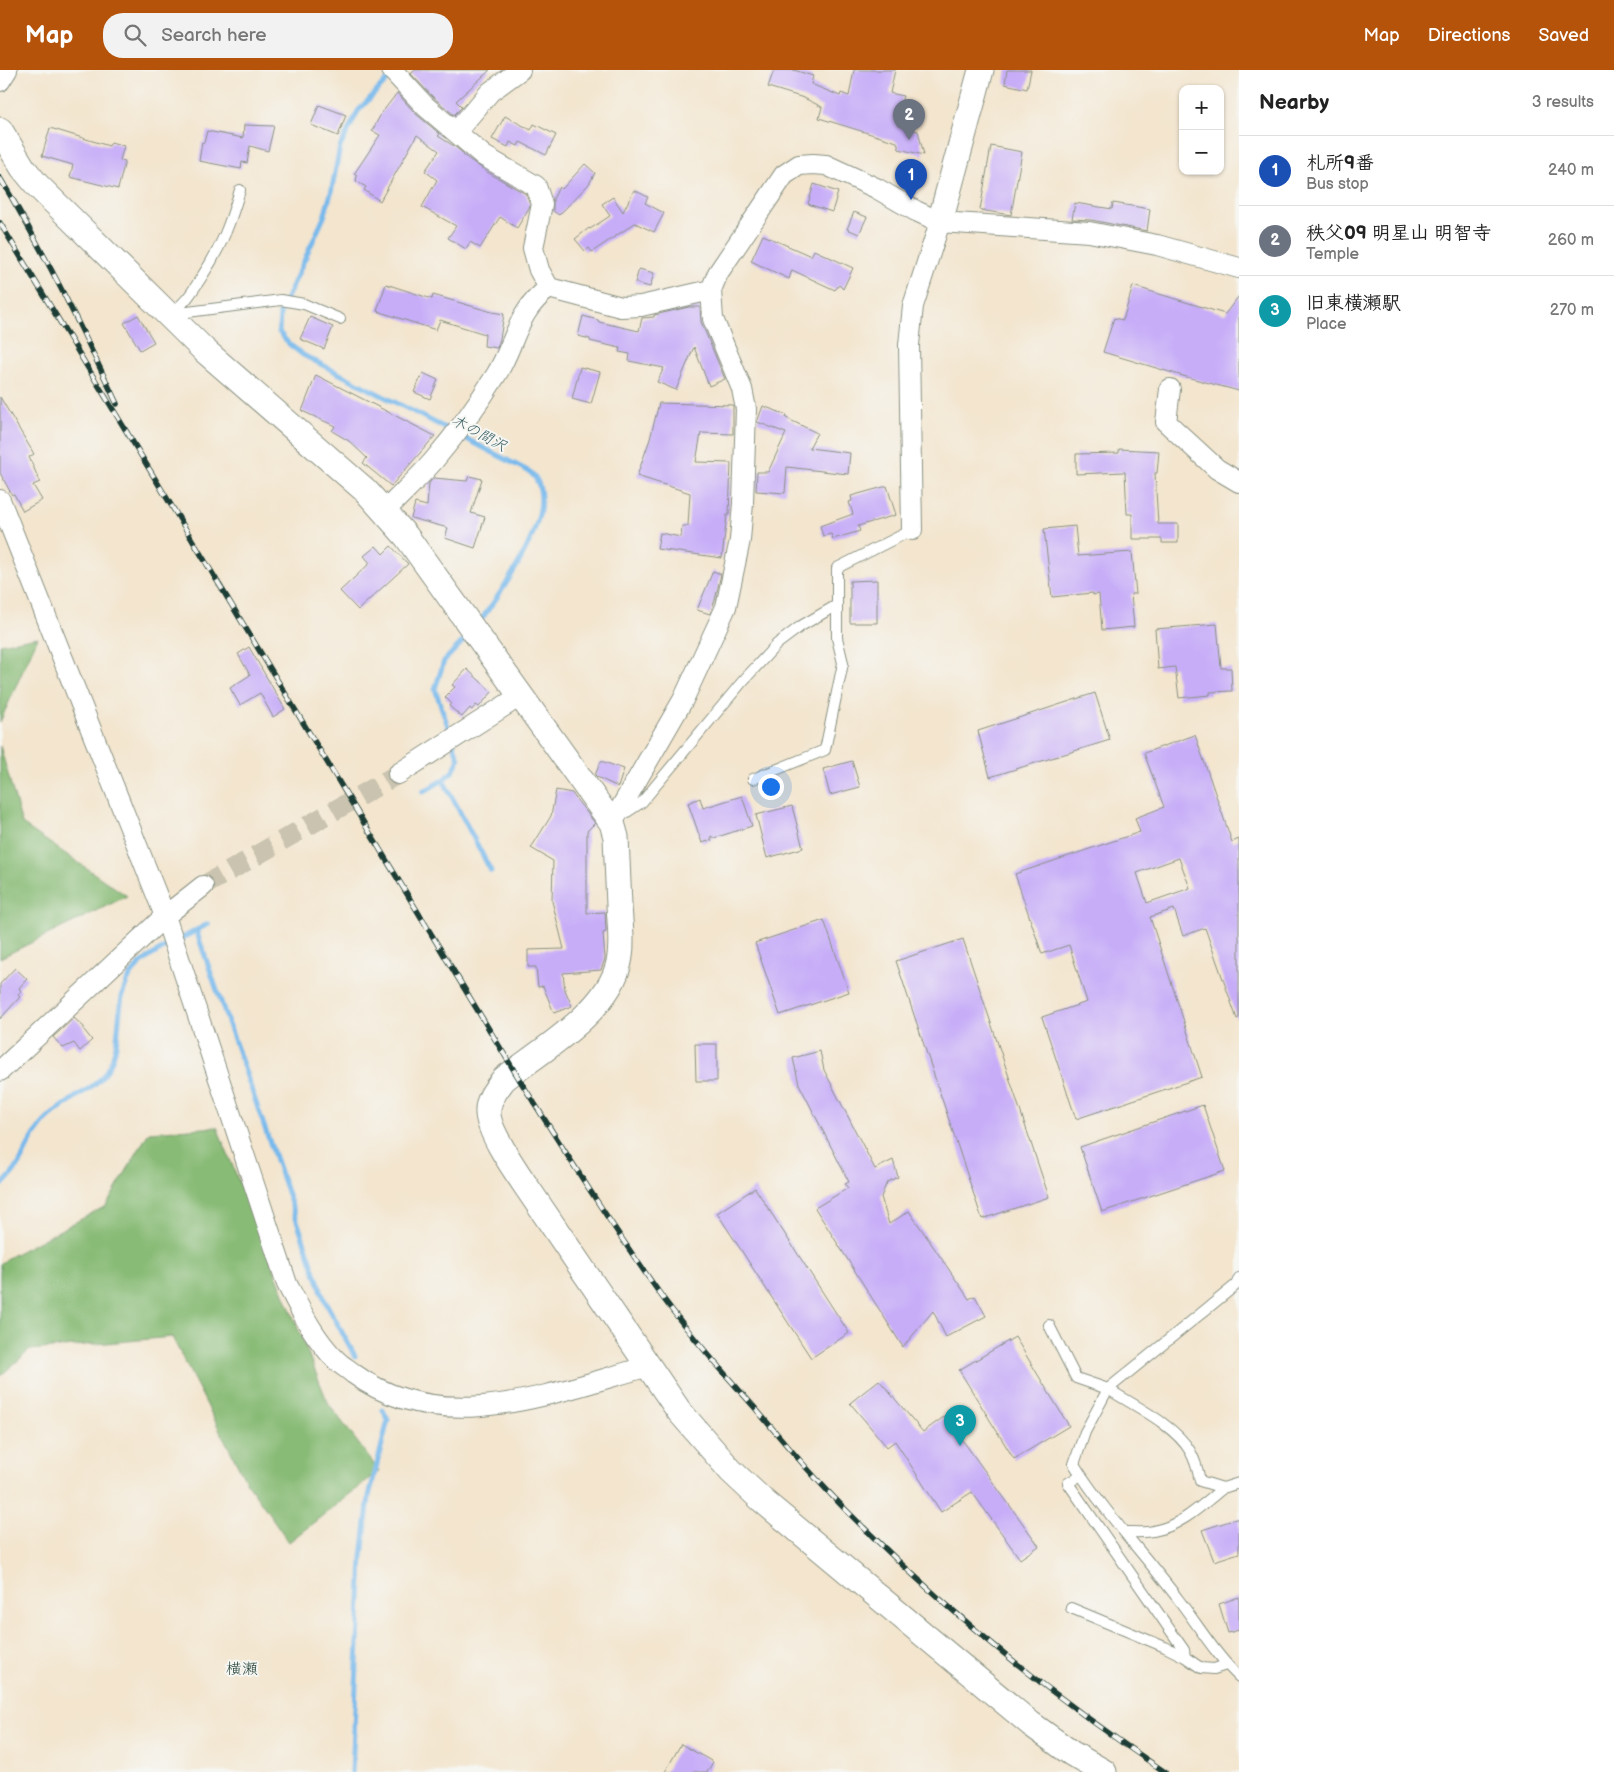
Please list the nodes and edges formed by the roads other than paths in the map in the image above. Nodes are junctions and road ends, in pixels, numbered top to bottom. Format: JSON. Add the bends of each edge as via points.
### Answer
{"nodes":[{"id":1,"x":7,"y":70,"type":"edge"},
{"id":2,"x":520,"y":70,"type":"edge"},
{"id":3,"x":981,"y":70,"type":"edge"},
{"id":4,"x":399,"y":77,"type":"edge"},
{"id":5,"x":0,"y":81,"type":"edge"},
{"id":6,"x":0,"y":130,"type":"edge"},
{"id":7,"x":456,"y":132,"type":"junction"},
{"id":8,"x":240,"y":190,"type":"dead end"},
{"id":9,"x":940,"y":222,"type":"junction"},
{"id":10,"x":1239,"y":268,"type":"edge"},
{"id":11,"x":549,"y":288,"type":"junction"},
{"id":12,"x":711,"y":290,"type":"junction"},
{"id":13,"x":168,"y":315,"type":"junction"},
{"id":14,"x":340,"y":319,"type":"dead end"},
{"id":15,"x":1170,"y":389,"type":"dead end"},
{"id":16,"x":1239,"y":482,"type":"edge"},
{"id":17,"x":0,"y":500,"type":"edge"},
{"id":18,"x":385,"y":511,"type":"junction"},
{"id":19,"x":912,"y":530,"type":"joint"},
{"id":20,"x":837,"y":605,"type":"junction"},
{"id":21,"x":520,"y":696,"type":"junction"},
{"id":22,"x":398,"y":774,"type":"tunnel mouth"},
{"id":23,"x":753,"y":779,"type":"dead end"},
{"id":24,"x":612,"y":823,"type":"junction"},
{"id":25,"x":204,"y":886,"type":"tunnel mouth"},
{"id":26,"x":167,"y":924,"type":"junction"},
{"id":27,"x":0,"y":1070,"type":"edge"},
{"id":28,"x":1237,"y":1281,"type":"edge"},
{"id":29,"x":1239,"y":1296,"type":"edge"},
{"id":30,"x":1049,"y":1325,"type":"dead end"},
{"id":31,"x":649,"y":1366,"type":"junction"},
{"id":32,"x":1108,"y":1389,"type":"junction"},
{"id":33,"x":1081,"y":1475,"type":"junction"},
{"id":34,"x":1239,"y":1483,"type":"edge"},
{"id":35,"x":1223,"y":1488,"type":"junction"},
{"id":36,"x":1126,"y":1532,"type":"junction"},
{"id":37,"x":1071,"y":1608,"type":"dead end"},
{"id":38,"x":1185,"y":1656,"type":"junction"},
{"id":39,"x":1226,"y":1665,"type":"junction"},
{"id":40,"x":1239,"y":1677,"type":"edge"},
{"id":41,"x":1104,"y":1772,"type":"edge"}],
"edges":[{"from":1,"to":5,"type":"street"},
{"from":2,"to":7,"type":"street","via":[[490,92]]},
{"from":3,"to":9,"type":"street"},
{"from":4,"to":7,"type":"street","via":[[425,106]]},
{"from":6,"to":13,"type":"street","via":[[37,185]]},
{"from":7,"to":11,"type":"street","via":[[484,156],[536,186],[542,204],[533,248],[539,270]]},
{"from":8,"to":13,"type":"lane","via":[[223,242],[189,297]]},
{"from":9,"to":10,"type":"street","via":[[1089,232],[1157,245]]},
{"from":9,"to":12,"type":"street","via":[[826,165],[799,165],[784,174],[718,273]]},
{"from":9,"to":19,"type":"street","via":[[913,306],[909,345]]},
{"from":11,"to":12,"type":"street","via":[[621,307],[641,306]]},
{"from":11,"to":18,"type":"street","via":[[525,312],[497,374],[462,424],[435,460]]},
{"from":12,"to":24,"type":"street","via":[[712,319],[742,389],[746,409],[740,540],[726,607],[683,700]]},
{"from":13,"to":14,"type":"lane","via":[[281,300],[304,304]]},
{"from":13,"to":18,"type":"street"},
{"from":15,"to":16,"type":"street","via":[[1166,422],[1217,469]]},
{"from":17,"to":26,"type":"street"},
{"from":18,"to":21,"type":"street"},
{"from":19,"to":20,"type":"lane","via":[[837,568]]},
{"from":20,"to":23,"type":"lane","via":[[837,638],[843,663],[825,750]]},
{"from":20,"to":24,"type":"lane","via":[[777,644],[642,802]]},
{"from":21,"to":22,"type":"street"},
{"from":21,"to":24,"type":"street"},
{"from":24,"to":31,"type":"street","via":[[616,837],[621,935],[616,976],[604,996],[580,1021],[504,1079],[488,1109],[489,1123],[515,1170]]},
{"from":25,"to":26,"type":"street"},
{"from":26,"to":27,"type":"street"},
{"from":26,"to":31,"type":"street","via":[[287,1284],[311,1329],[337,1361],[371,1386],[401,1398],[429,1405],[476,1407],[514,1403]]},
{"from":28,"to":29,"type":"lane"},
{"from":28,"to":32,"type":"lane"},
{"from":30,"to":32,"type":"lane","via":[[1076,1378]]},
{"from":31,"to":41,"type":"street","via":[[679,1411],[730,1471],[762,1500],[1031,1724]]},
{"from":32,"to":33,"type":"lane","via":[[1085,1432],[1074,1464]]},
{"from":32,"to":35,"type":"lane","via":[[1176,1434],[1189,1450],[1200,1481]]},
{"from":33,"to":36,"type":"lane"},
{"from":33,"to":38,"type":"lane","via":[[1068,1483],[1184,1650]]},
{"from":34,"to":35,"type":"lane"},
{"from":35,"to":36,"type":"lane","via":[[1187,1517],[1168,1527],[1153,1532]]},
{"from":36,"to":39,"type":"lane"},
{"from":37,"to":38,"type":"lane"},
{"from":38,"to":39,"type":"lane","via":[[1201,1668],[1214,1669]]},
{"from":39,"to":40,"type":"lane"}]}
